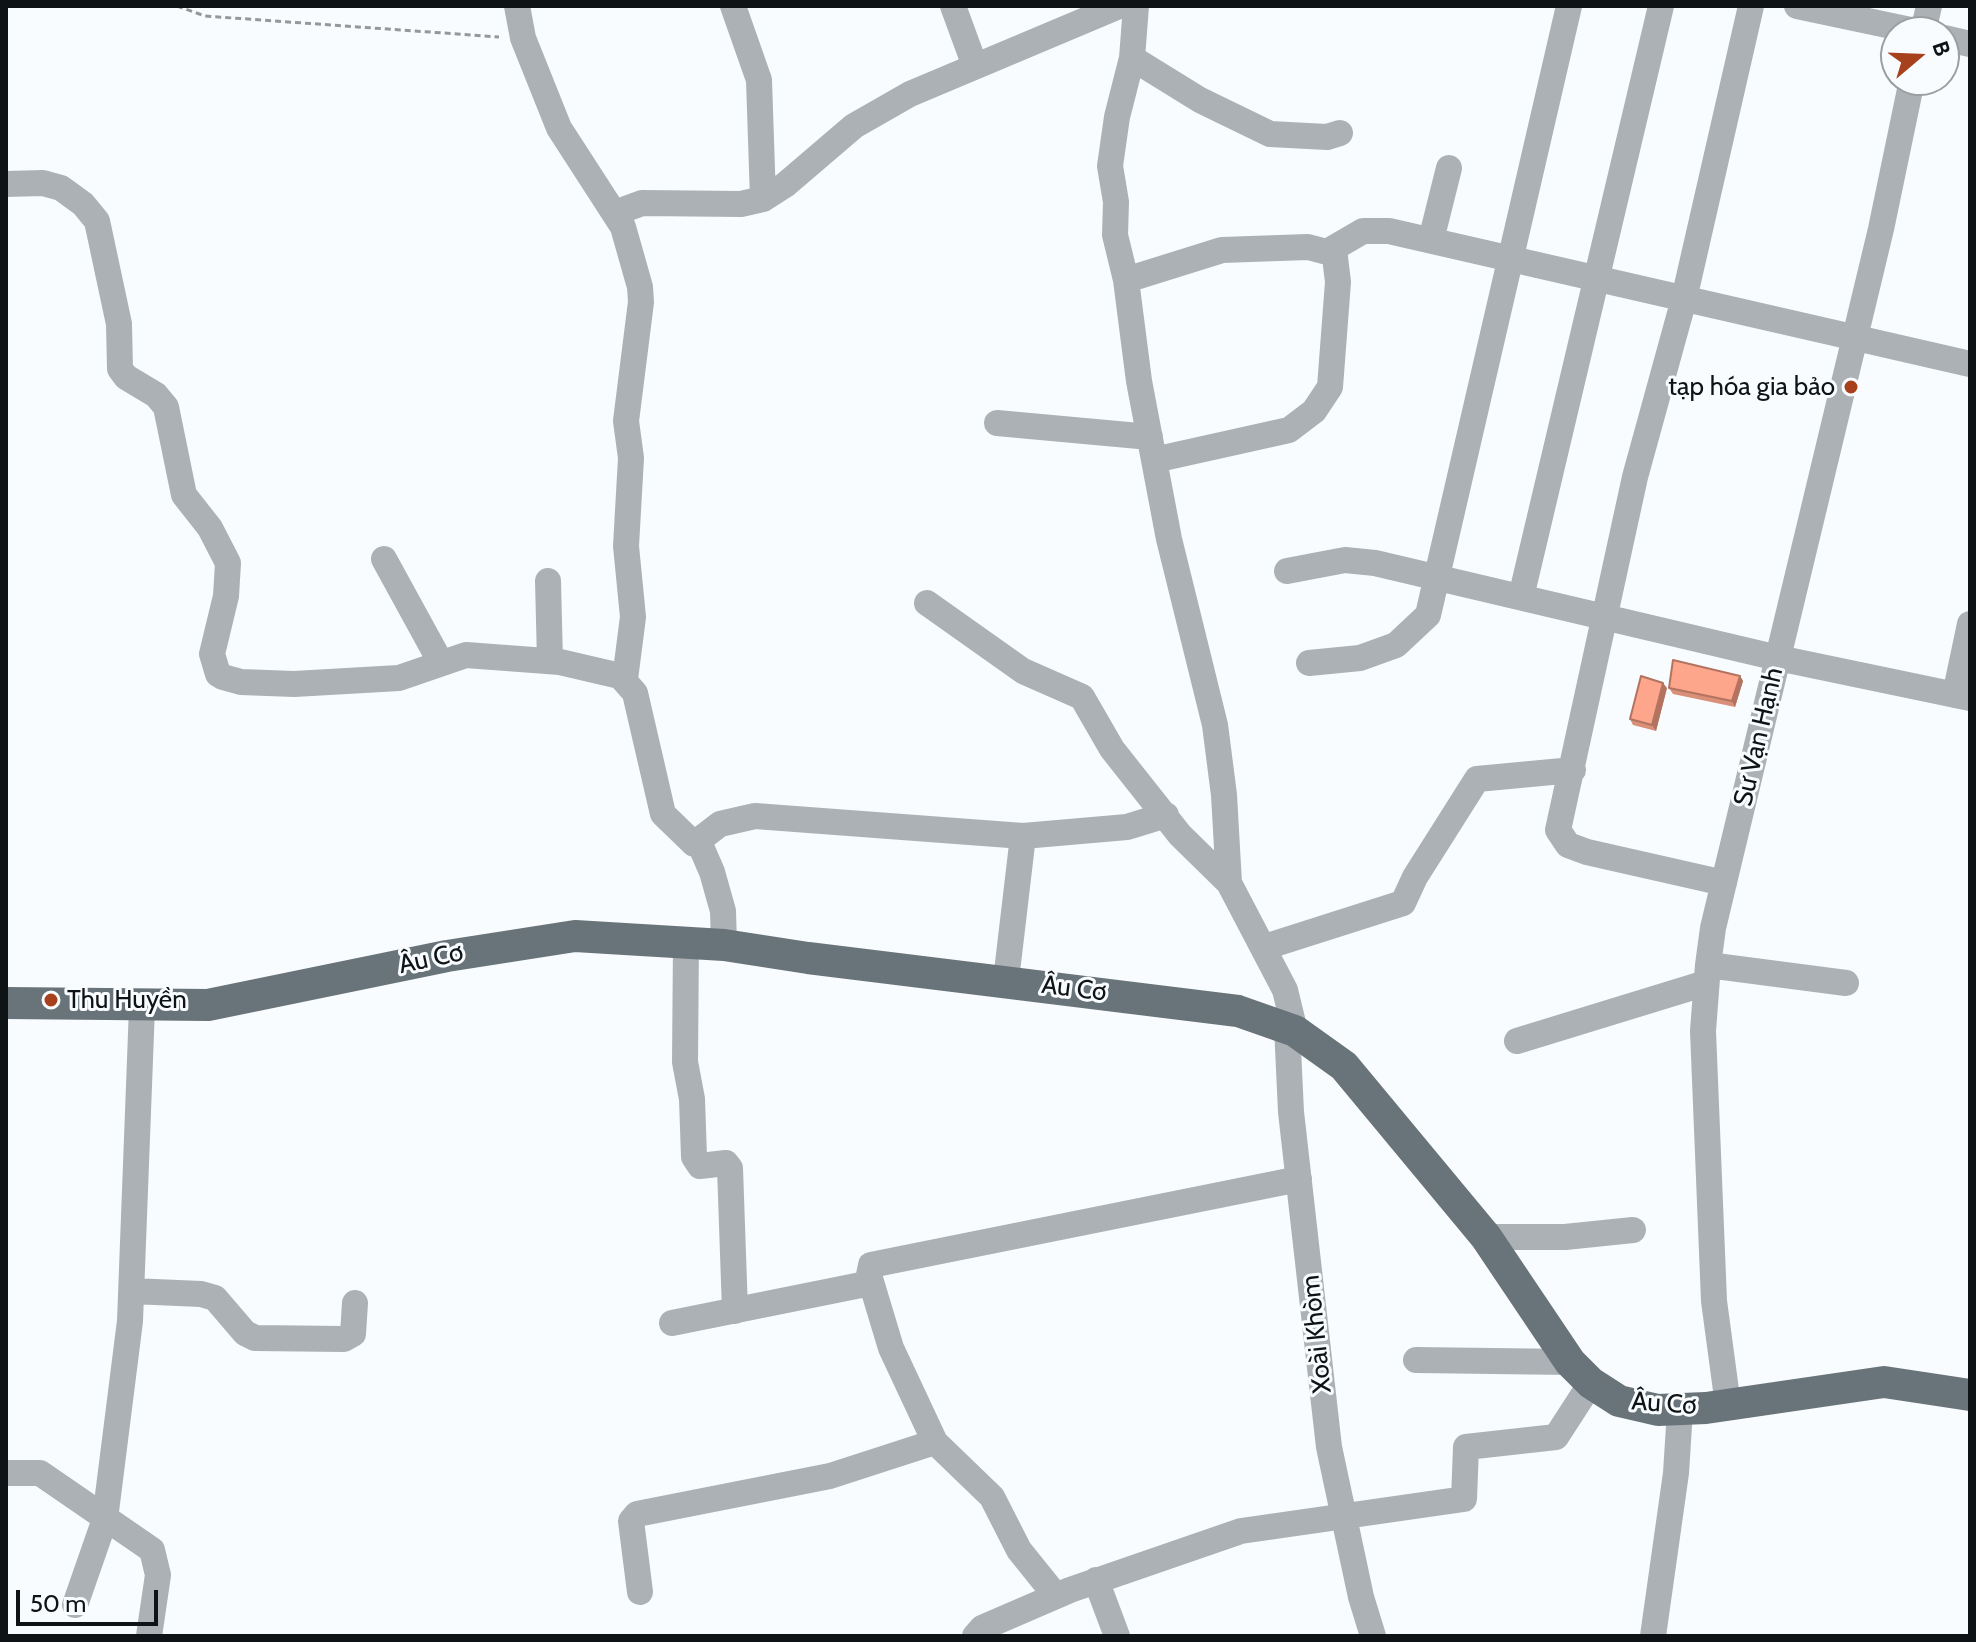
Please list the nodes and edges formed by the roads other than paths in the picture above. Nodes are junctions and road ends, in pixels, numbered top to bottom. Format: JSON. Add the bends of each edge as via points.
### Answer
{"nodes":[{"id":1,"x":517,"y":6,"type":"edge"},
{"id":2,"x":733,"y":6,"type":"edge"},
{"id":3,"x":953,"y":6,"type":"edge"},
{"id":4,"x":1119,"y":6,"type":"edge"},
{"id":5,"x":1136,"y":6,"type":"edge"},
{"id":6,"x":1569,"y":6,"type":"edge"},
{"id":7,"x":1661,"y":6,"type":"edge"},
{"id":8,"x":1751,"y":6,"type":"edge"},
{"id":9,"x":1797,"y":6,"type":"edge"},
{"id":10,"x":1880,"y":23,"type":"edge"},
{"id":11,"x":1132,"y":58,"type":"junction"},
{"id":12,"x":975,"y":66,"type":"junction"},
{"id":13,"x":1909,"y":96,"type":"edge"},
{"id":14,"x":1340,"y":133,"type":"dead end"},
{"id":15,"x":1449,"y":168,"type":"dead end"},
{"id":16,"x":6,"y":184,"type":"edge"},
{"id":17,"x":763,"y":199,"type":"junction"},
{"id":18,"x":615,"y":213,"type":"junction"},
{"id":19,"x":1431,"y":240,"type":"junction"},
{"id":20,"x":1334,"y":249,"type":"junction"},
{"id":21,"x":1509,"y":261,"type":"junction"},
{"id":22,"x":1595,"y":278,"type":"junction"},
{"id":23,"x":1126,"y":280,"type":"junction"},
{"id":24,"x":1684,"y":299,"type":"junction"},
{"id":25,"x":1854,"y":337,"type":"junction"},
{"id":26,"x":1970,"y":364,"type":"edge"},
{"id":27,"x":997,"y":423,"type":"dead end"},
{"id":28,"x":1152,"y":448,"type":"junction"},
{"id":29,"x":384,"y":559,"type":"dead end"},
{"id":30,"x":1287,"y":571,"type":"dead end"},
{"id":31,"x":1436,"y":578,"type":"junction"},
{"id":32,"x":548,"y":581,"type":"dead end"},
{"id":33,"x":1521,"y":597,"type":"junction"},
{"id":34,"x":927,"y":603,"type":"dead end"},
{"id":35,"x":1605,"y":616,"type":"junction"},
{"id":36,"x":1970,"y":624,"type":"edge"},
{"id":37,"x":1778,"y":658,"type":"junction"},
{"id":38,"x":550,"y":661,"type":"junction"},
{"id":39,"x":441,"y":663,"type":"junction"},
{"id":40,"x":1309,"y":663,"type":"dead end"},
{"id":41,"x":625,"y":679,"type":"junction"},
{"id":42,"x":1962,"y":697,"type":"edge"},
{"id":43,"x":1573,"y":770,"type":"junction"},
{"id":44,"x":1166,"y":815,"type":"junction"},
{"id":45,"x":1023,"y":836,"type":"junction"},
{"id":46,"x":699,"y":842,"type":"junction"},
{"id":47,"x":1229,"y":883,"type":"junction"},
{"id":48,"x":1724,"y":883,"type":"junction"},
{"id":49,"x":686,"y":942,"type":"junction"},
{"id":50,"x":724,"y":945,"type":"junction"},
{"id":51,"x":1265,"y":947,"type":"junction"},
{"id":52,"x":1707,"y":974,"type":"junction"},
{"id":53,"x":1006,"y":980,"type":"junction"},
{"id":54,"x":1846,"y":983,"type":"dead end"},
{"id":55,"x":6,"y":1003,"type":"edge"},
{"id":56,"x":142,"y":1007,"type":"junction"},
{"id":57,"x":1291,"y":1029,"type":"junction"},
{"id":58,"x":1517,"y":1041,"type":"dead end"},
{"id":59,"x":1299,"y":1179,"type":"junction"},
{"id":60,"x":1633,"y":1230,"type":"dead end"},
{"id":61,"x":1486,"y":1237,"type":"junction"},
{"id":62,"x":871,"y":1283,"type":"junction"},
{"id":63,"x":132,"y":1291,"type":"junction"},
{"id":64,"x":355,"y":1303,"type":"dead end"},
{"id":65,"x":735,"y":1311,"type":"junction"},
{"id":66,"x":672,"y":1323,"type":"dead end"},
{"id":67,"x":1416,"y":1360,"type":"dead end"},
{"id":68,"x":1581,"y":1372,"type":"junction"},
{"id":69,"x":1970,"y":1395,"type":"edge"},
{"id":70,"x":1728,"y":1405,"type":"junction"},
{"id":71,"x":1680,"y":1410,"type":"junction"},
{"id":72,"x":935,"y":1442,"type":"junction"},
{"id":73,"x":6,"y":1473,"type":"edge"},
{"id":74,"x":1343,"y":1515,"type":"junction"},
{"id":75,"x":105,"y":1519,"type":"junction"},
{"id":76,"x":1096,"y":1580,"type":"junction"},
{"id":77,"x":640,"y":1592,"type":"dead end"},
{"id":78,"x":1056,"y":1596,"type":"junction"},
{"id":79,"x":75,"y":1605,"type":"dead end"},
{"id":80,"x":149,"y":1636,"type":"edge"},
{"id":81,"x":975,"y":1636,"type":"edge"},
{"id":82,"x":1117,"y":1636,"type":"edge"},
{"id":83,"x":1373,"y":1636,"type":"edge"},
{"id":84,"x":1653,"y":1636,"type":"edge"}],
"edges":[{"from":1,"to":18,"type":"street","via":[[523,38],[559,128]]},
{"from":2,"to":17,"type":"street","via":[[759,80]]},
{"from":3,"to":12,"type":"street"},
{"from":4,"to":12,"type":"street"},
{"from":5,"to":11,"type":"street"},
{"from":6,"to":21,"type":"street"},
{"from":7,"to":22,"type":"street"},
{"from":8,"to":24,"type":"street"},
{"from":9,"to":10,"type":"street"},
{"from":11,"to":14,"type":"street","via":[[1270,134]]},
{"from":11,"to":23,"type":"street","via":[[1110,166],[1115,235]]},
{"from":12,"to":17,"type":"street","via":[[854,126]]},
{"from":13,"to":25,"type":"street","name":"Sư Vạn Hạnh"},
{"from":15,"to":19,"type":"street"},
{"from":16,"to":39,"type":"street","via":[[61,188],[97,221],[119,324],[120,369],[166,407],[184,495],[228,563],[212,654],[218,674],[241,682],[313,683],[399,678]]},
{"from":17,"to":18,"type":"street","via":[[741,204],[642,203]]},
{"from":18,"to":41,"type":"street","via":[[629,245],[641,302],[626,421],[631,458],[626,546],[633,617]]},
{"from":19,"to":20,"type":"street","via":[[1369,231]]},
{"from":19,"to":21,"type":"street"},
{"from":20,"to":23,"type":"street","via":[[1233,248]]},
{"from":20,"to":28,"type":"street","via":[[1338,282],[1330,387],[1314,411],[1289,430]]},
{"from":21,"to":22,"type":"street"},
{"from":21,"to":31,"type":"street"},
{"from":22,"to":24,"type":"street"},
{"from":22,"to":33,"type":"street"},
{"from":23,"to":28,"type":"street"},
{"from":24,"to":25,"type":"street"},
{"from":24,"to":35,"type":"street","via":[[1635,477]]},
{"from":25,"to":26,"type":"street"},
{"from":25,"to":37,"type":"street","name":"Sư Vạn Hạnh"},
{"from":27,"to":28,"type":"street"},
{"from":28,"to":47,"type":"street","via":[[1215,725]]},
{"from":29,"to":39,"type":"street"},
{"from":30,"to":31,"type":"street","via":[[1345,560]]},
{"from":31,"to":33,"type":"street"},
{"from":31,"to":40,"type":"street","via":[[1428,615],[1396,645],[1360,658]]},
{"from":32,"to":38,"type":"street"},
{"from":33,"to":35,"type":"street"},
{"from":34,"to":44,"type":"street","via":[[1023,671],[1076,691],[1112,749]]},
{"from":35,"to":37,"type":"street"},
{"from":35,"to":43,"type":"street"},
{"from":36,"to":42,"type":"street"},
{"from":37,"to":42,"type":"street"},
{"from":37,"to":48,"type":"street","name":"Sư Vạn Hạnh"},
{"from":38,"to":39,"type":"street","via":[[466,655]]},
{"from":38,"to":41,"type":"street"},
{"from":41,"to":46,"type":"street","via":[[643,720],[663,814],[691,843]]},
{"from":43,"to":48,"type":"street","via":[[1558,830],[1568,845]]},
{"from":43,"to":51,"type":"street","via":[[1477,779],[1403,903]]},
{"from":44,"to":45,"type":"street","via":[[1127,827]]},
{"from":44,"to":47,"type":"street"},
{"from":45,"to":46,"type":"street","via":[[755,816],[720,824]]},
{"from":45,"to":53,"type":"street"},
{"from":46,"to":50,"type":"street","via":[[723,911]]},
{"from":47,"to":51,"type":"street","name":"Xoài Khòm"},
{"from":48,"to":52,"type":"street","name":"Sư Vạn Hạnh"},
{"from":49,"to":50,"type":"main road","name":"Âu Cơ"},
{"from":49,"to":56,"type":"main road","name":"Âu Cơ","via":[[554,937],[228,1003]]},
{"from":49,"to":65,"type":"street","via":[[684,1046],[694,1157],[700,1166],[726,1163],[730,1168]]},
{"from":50,"to":53,"type":"main road","name":"Âu Cơ"},
{"from":51,"to":57,"type":"street","name":"Xoài Khòm","via":[[1285,990]]},
{"from":52,"to":54,"type":"street"},
{"from":52,"to":58,"type":"street"},
{"from":52,"to":70,"type":"street","name":"Sư Vạn Hạnh","via":[[1703,1031],[1714,1301]]},
{"from":53,"to":57,"type":"main road","name":"Âu Cơ","via":[[1238,1011]]},
{"from":55,"to":56,"type":"main road","name":"Âu Cơ"},
{"from":56,"to":63,"type":"street"},
{"from":57,"to":59,"type":"street","name":"Xoài Khòm","via":[[1291,1112]]},
{"from":57,"to":61,"type":"main road","name":"Âu Cơ","via":[[1327,1051],[1368,1092]]},
{"from":59,"to":62,"type":"street","via":[[877,1261],[869,1269]]},
{"from":59,"to":74,"type":"street","name":"Xoài Khòm","via":[[1328,1434]]},
{"from":60,"to":61,"type":"street"},
{"from":61,"to":68,"type":"main road","name":"Âu Cơ"},
{"from":62,"to":65,"type":"street"},
{"from":62,"to":72,"type":"street","via":[[891,1348]]},
{"from":63,"to":64,"type":"street","via":[[215,1298],[255,1338],[344,1339],[353,1334]]},
{"from":63,"to":75,"type":"street"},
{"from":65,"to":66,"type":"street"},
{"from":67,"to":68,"type":"street"},
{"from":68,"to":71,"type":"main road","name":"Âu Cơ","via":[[1619,1401]]},
{"from":68,"to":74,"type":"street","via":[[1556,1437],[1466,1447],[1464,1499]]},
{"from":69,"to":70,"type":"main road","name":"Âu Cơ","via":[[1884,1382]]},
{"from":70,"to":71,"type":"main road","name":"Âu Cơ"},
{"from":71,"to":84,"type":"street"},
{"from":72,"to":77,"type":"street","via":[[830,1476],[637,1514],[631,1521]]},
{"from":72,"to":78,"type":"street","via":[[992,1497],[1019,1550]]},
{"from":73,"to":75,"type":"street","via":[[40,1473]]},
{"from":74,"to":76,"type":"street","via":[[1241,1531]]},
{"from":74,"to":83,"type":"street","name":"Xoài Khòm"},
{"from":75,"to":79,"type":"street"},
{"from":75,"to":80,"type":"street","via":[[152,1550],[157,1562]]},
{"from":76,"to":78,"type":"street"},
{"from":76,"to":82,"type":"street"},
{"from":78,"to":81,"type":"street","via":[[982,1628]]}]}
